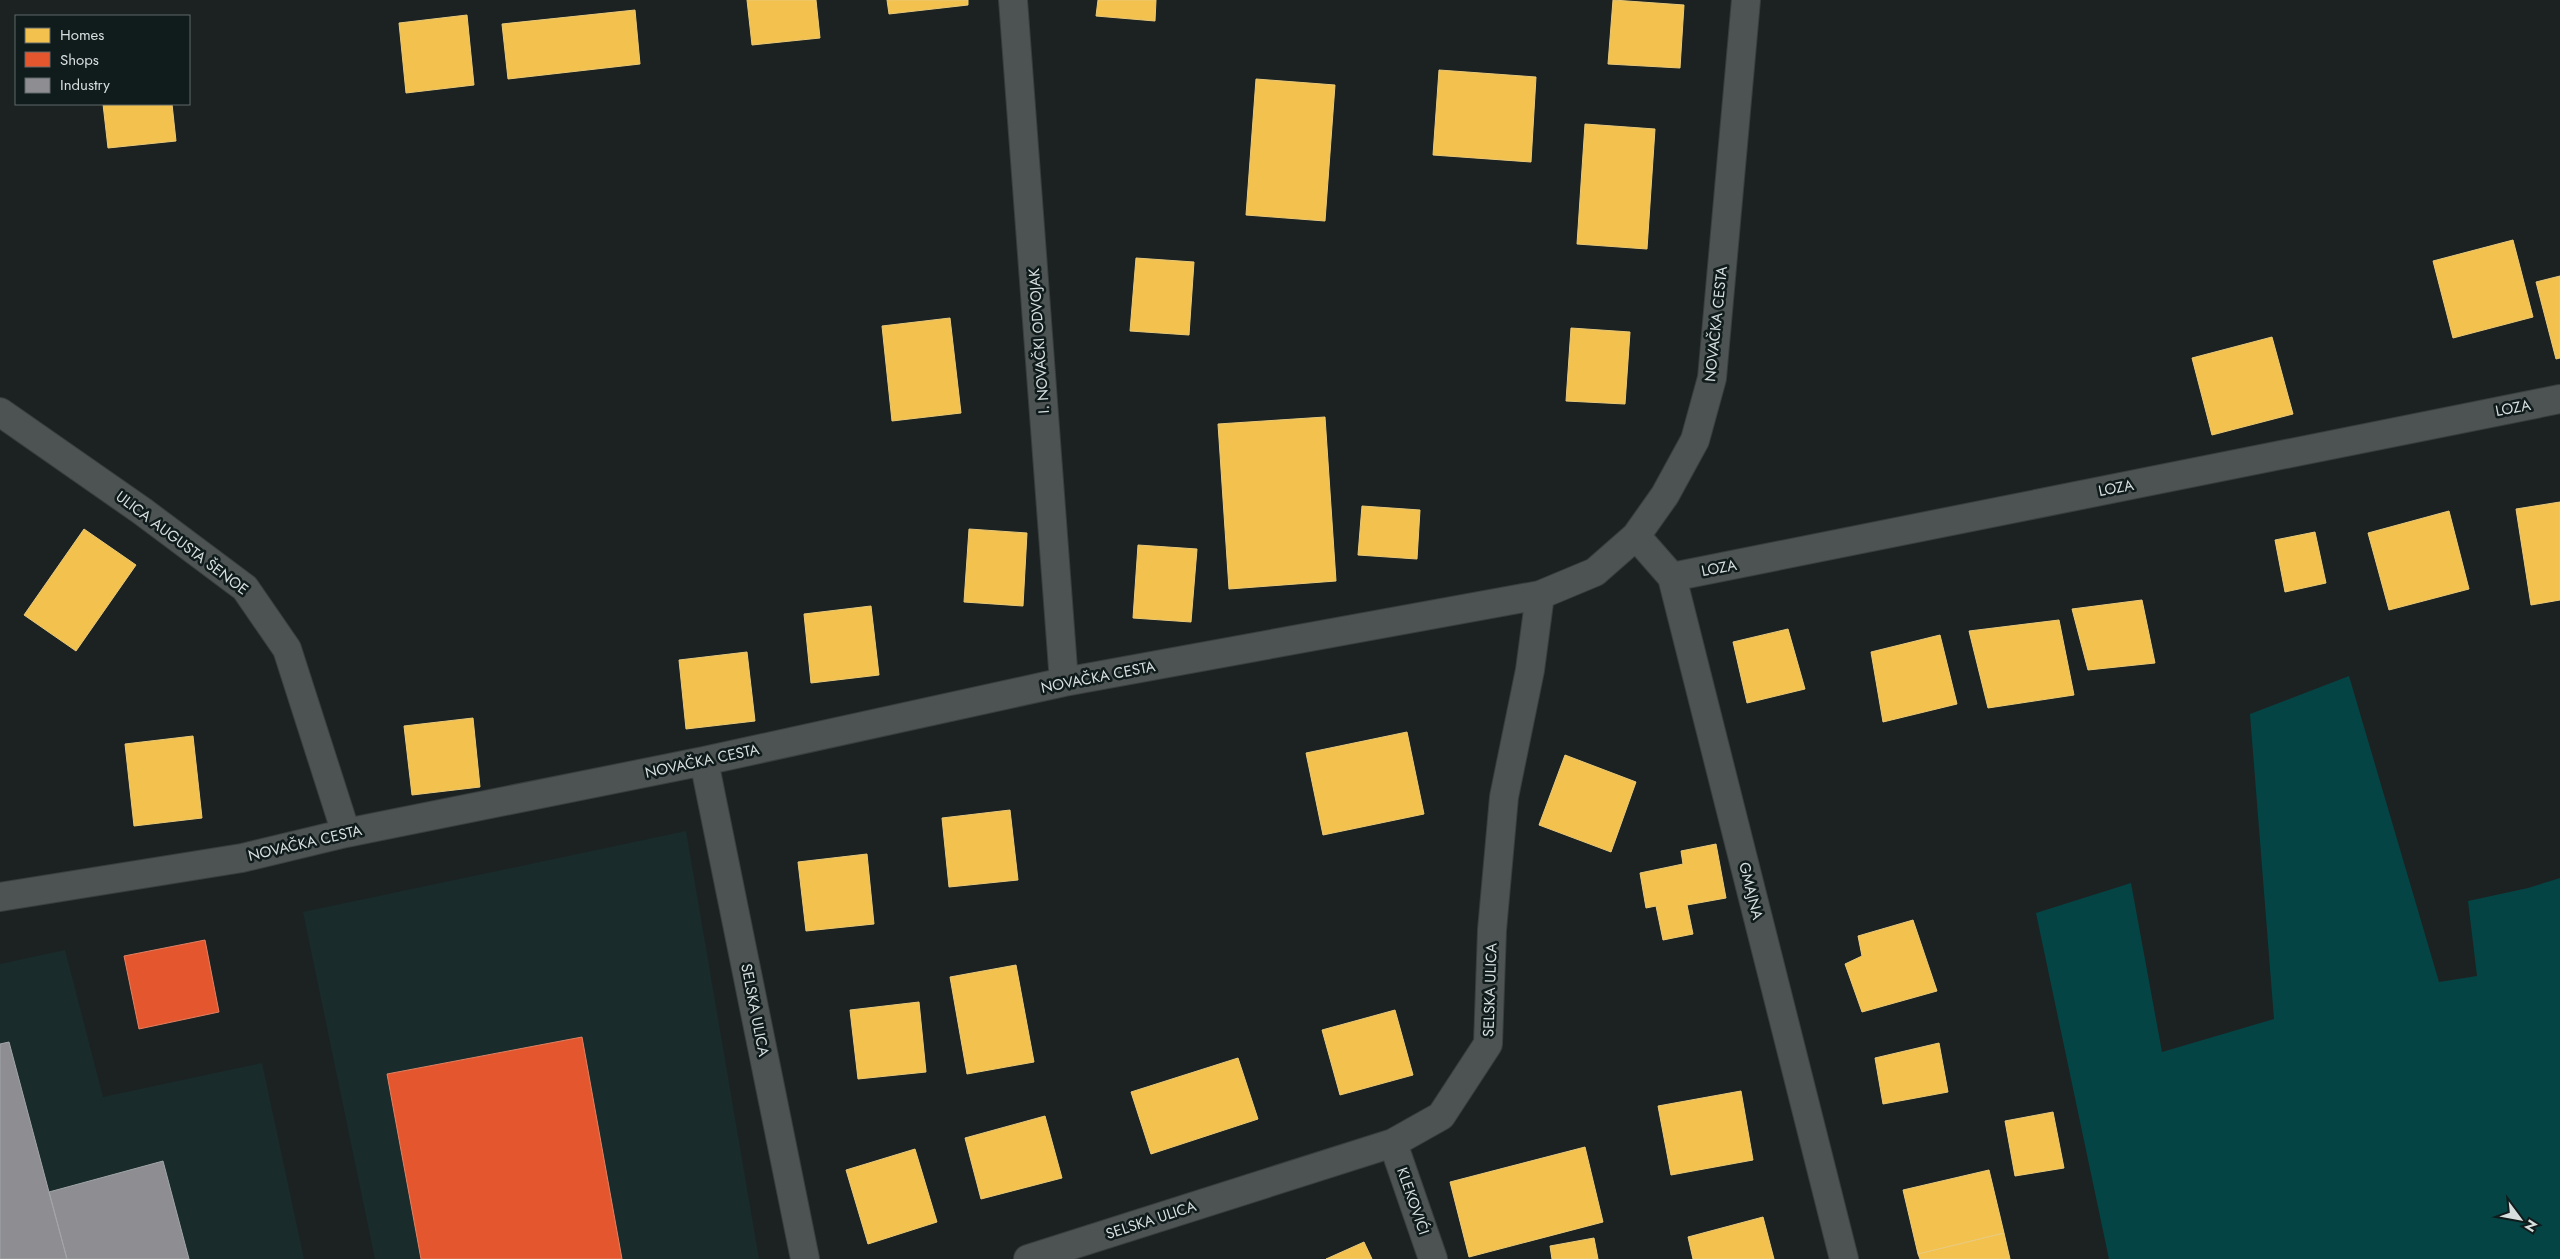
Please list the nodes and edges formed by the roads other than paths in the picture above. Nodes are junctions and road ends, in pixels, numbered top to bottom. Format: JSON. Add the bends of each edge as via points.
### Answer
{"nodes":[{"id":1,"x":1013,"y":0,"type":"edge"},
{"id":2,"x":1746,"y":0,"type":"edge"},
{"id":3,"x":2560,"y":399,"type":"edge"},
{"id":4,"x":0,"y":412,"type":"edge"},
{"id":5,"x":1636,"y":536,"type":"junction"},
{"id":6,"x":1672,"y":577,"type":"junction"},
{"id":7,"x":1540,"y":595,"type":"junction"},
{"id":8,"x":1064,"y":682,"type":"junction"},
{"id":9,"x":704,"y":762,"type":"junction"},
{"id":10,"x":346,"y":833,"type":"junction"},
{"id":11,"x":0,"y":897,"type":"edge"},
{"id":12,"x":1393,"y":1143,"type":"junction"},
{"id":13,"x":805,"y":1259,"type":"edge"},
{"id":14,"x":1028,"y":1259,"type":"edge"},
{"id":15,"x":1433,"y":1259,"type":"edge"},
{"id":16,"x":1844,"y":1259,"type":"edge"}],
"edges":[{"from":1,"to":8,"type":"street","name":"I. NOVAČKI ODVOJAK"},
{"from":2,"to":5,"type":"street","name":"NOVAČKA CESTA","via":[[1712,378],[1695,440],[1665,495]]},
{"from":3,"to":6,"type":"street","name":"LOZA"},
{"from":4,"to":10,"type":"street","name":"ULICA AUGUSTA ŠENOE","via":[[142,510],[245,588],[287,648]]},
{"from":5,"to":6,"type":"street","name":"GMAJNA"},
{"from":5,"to":7,"type":"street","name":"NOVAČKA CESTA","via":[[1595,572]]},
{"from":6,"to":16,"type":"street","name":"GMAJNA"},
{"from":7,"to":8,"type":"street","name":"NOVAČKA CESTA"},
{"from":7,"to":12,"type":"street","name":"SELSKA ULICA","via":[[1530,670],[1504,797],[1492,930],[1488,1044],[1441,1116]]},
{"from":8,"to":9,"type":"street","name":"NOVAČKA CESTA"},
{"from":9,"to":10,"type":"street","name":"NOVAČKA CESTA"},
{"from":9,"to":13,"type":"street","name":"SELSKA ULICA"},
{"from":10,"to":11,"type":"street","name":"NOVAČKA CESTA","via":[[242,858]]},
{"from":12,"to":14,"type":"street","name":"SELSKA ULICA"},
{"from":12,"to":15,"type":"street","name":"KLEKOVIĆI"}]}
